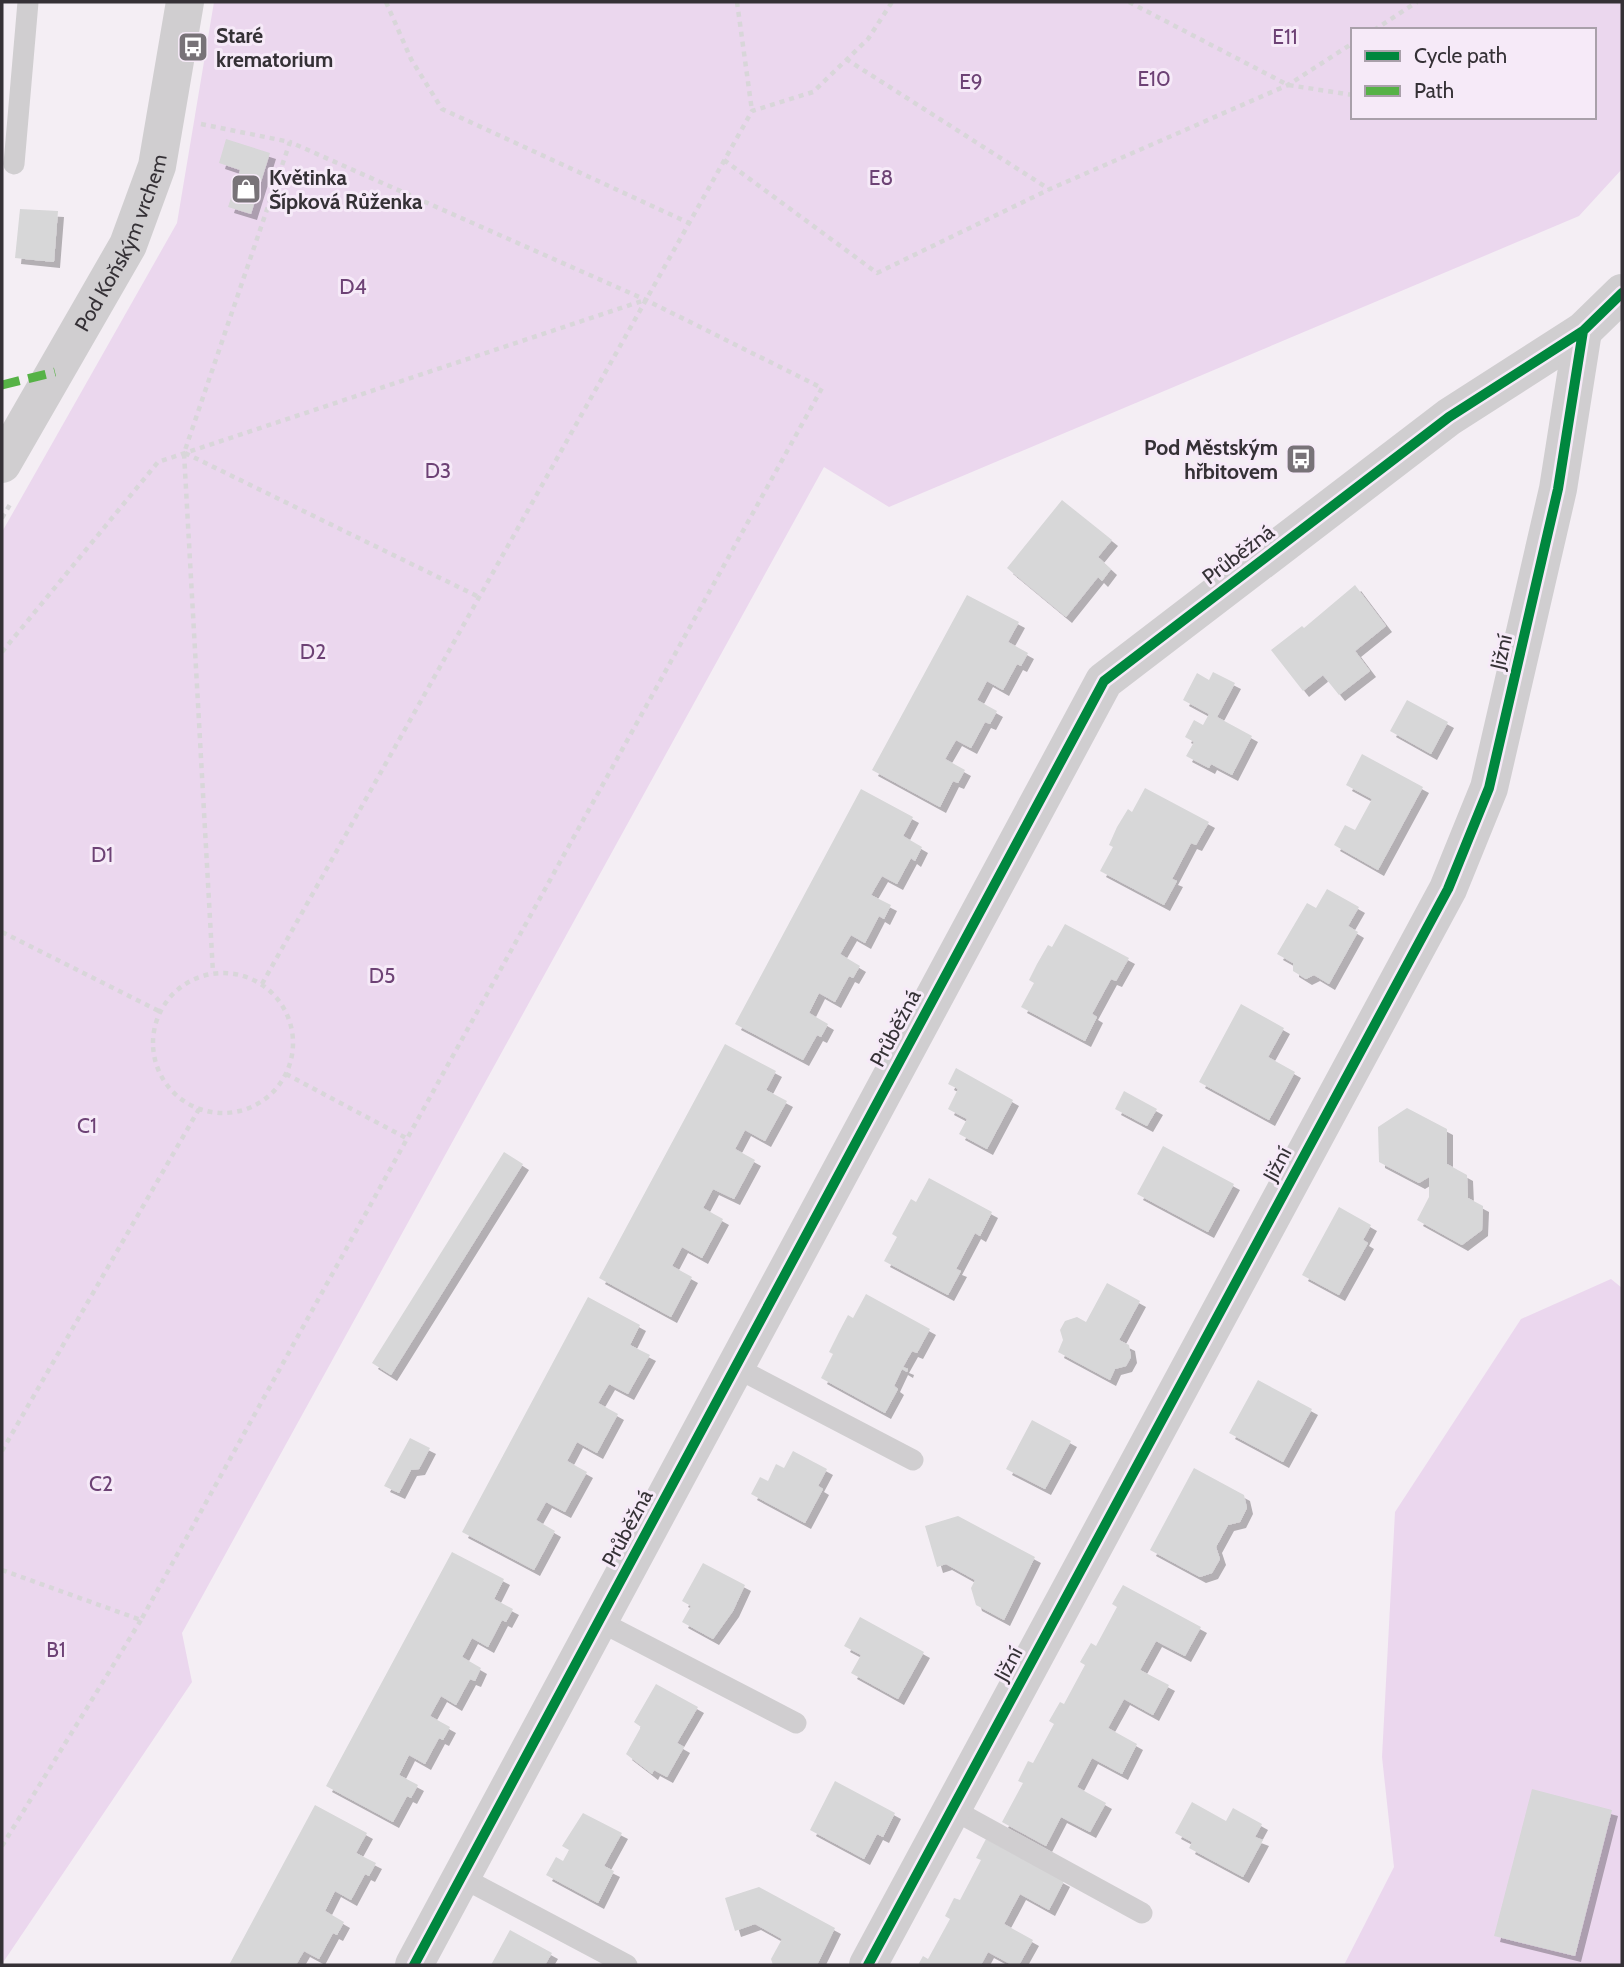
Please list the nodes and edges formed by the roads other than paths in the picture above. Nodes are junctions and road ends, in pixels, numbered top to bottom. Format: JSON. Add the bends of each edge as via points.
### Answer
{"nodes":[{"id":1,"x":28,"y":2,"type":"edge"},
{"id":2,"x":185,"y":2,"type":"edge"},
{"id":3,"x":14,"y":164,"type":"dead end"},
{"id":4,"x":1622,"y":293,"type":"edge"},
{"id":5,"x":1583,"y":331,"type":"junction"},
{"id":6,"x":2,"y":464,"type":"edge"},
{"id":7,"x":735,"y":1367,"type":"junction"},
{"id":8,"x":913,"y":1461,"type":"dead end"},
{"id":9,"x":600,"y":1620,"type":"junction"},
{"id":10,"x":796,"y":1723,"type":"dead end"},
{"id":11,"x":952,"y":1809,"type":"junction"},
{"id":12,"x":461,"y":1877,"type":"junction"},
{"id":13,"x":1142,"y":1913,"type":"dead end"},
{"id":14,"x":414,"y":1965,"type":"edge"},
{"id":15,"x":627,"y":1965,"type":"edge"},
{"id":16,"x":868,"y":1965,"type":"edge"}],
"edges":[{"from":1,"to":3,"type":"lane"},
{"from":2,"to":6,"type":"street","name":"Pod Koňským vrchem","via":[[158,166],[128,245]]},
{"from":4,"to":5,"type":"street","name":"Průběžná"},
{"from":5,"to":7,"type":"street","name":"Průběžná","via":[[1450,417],[1104,681]]},
{"from":5,"to":11,"type":"street","name":"Jižní","via":[[1558,489],[1489,788],[1448,889]]},
{"from":7,"to":8,"type":"lane"},
{"from":7,"to":9,"type":"street","name":"Průběžná"},
{"from":9,"to":10,"type":"lane"},
{"from":9,"to":12,"type":"street","name":"Průběžná"},
{"from":11,"to":13,"type":"lane"},
{"from":11,"to":16,"type":"street","name":"Jižní"},
{"from":12,"to":14,"type":"street","name":"Průběžná"},
{"from":12,"to":15,"type":"lane"}]}
